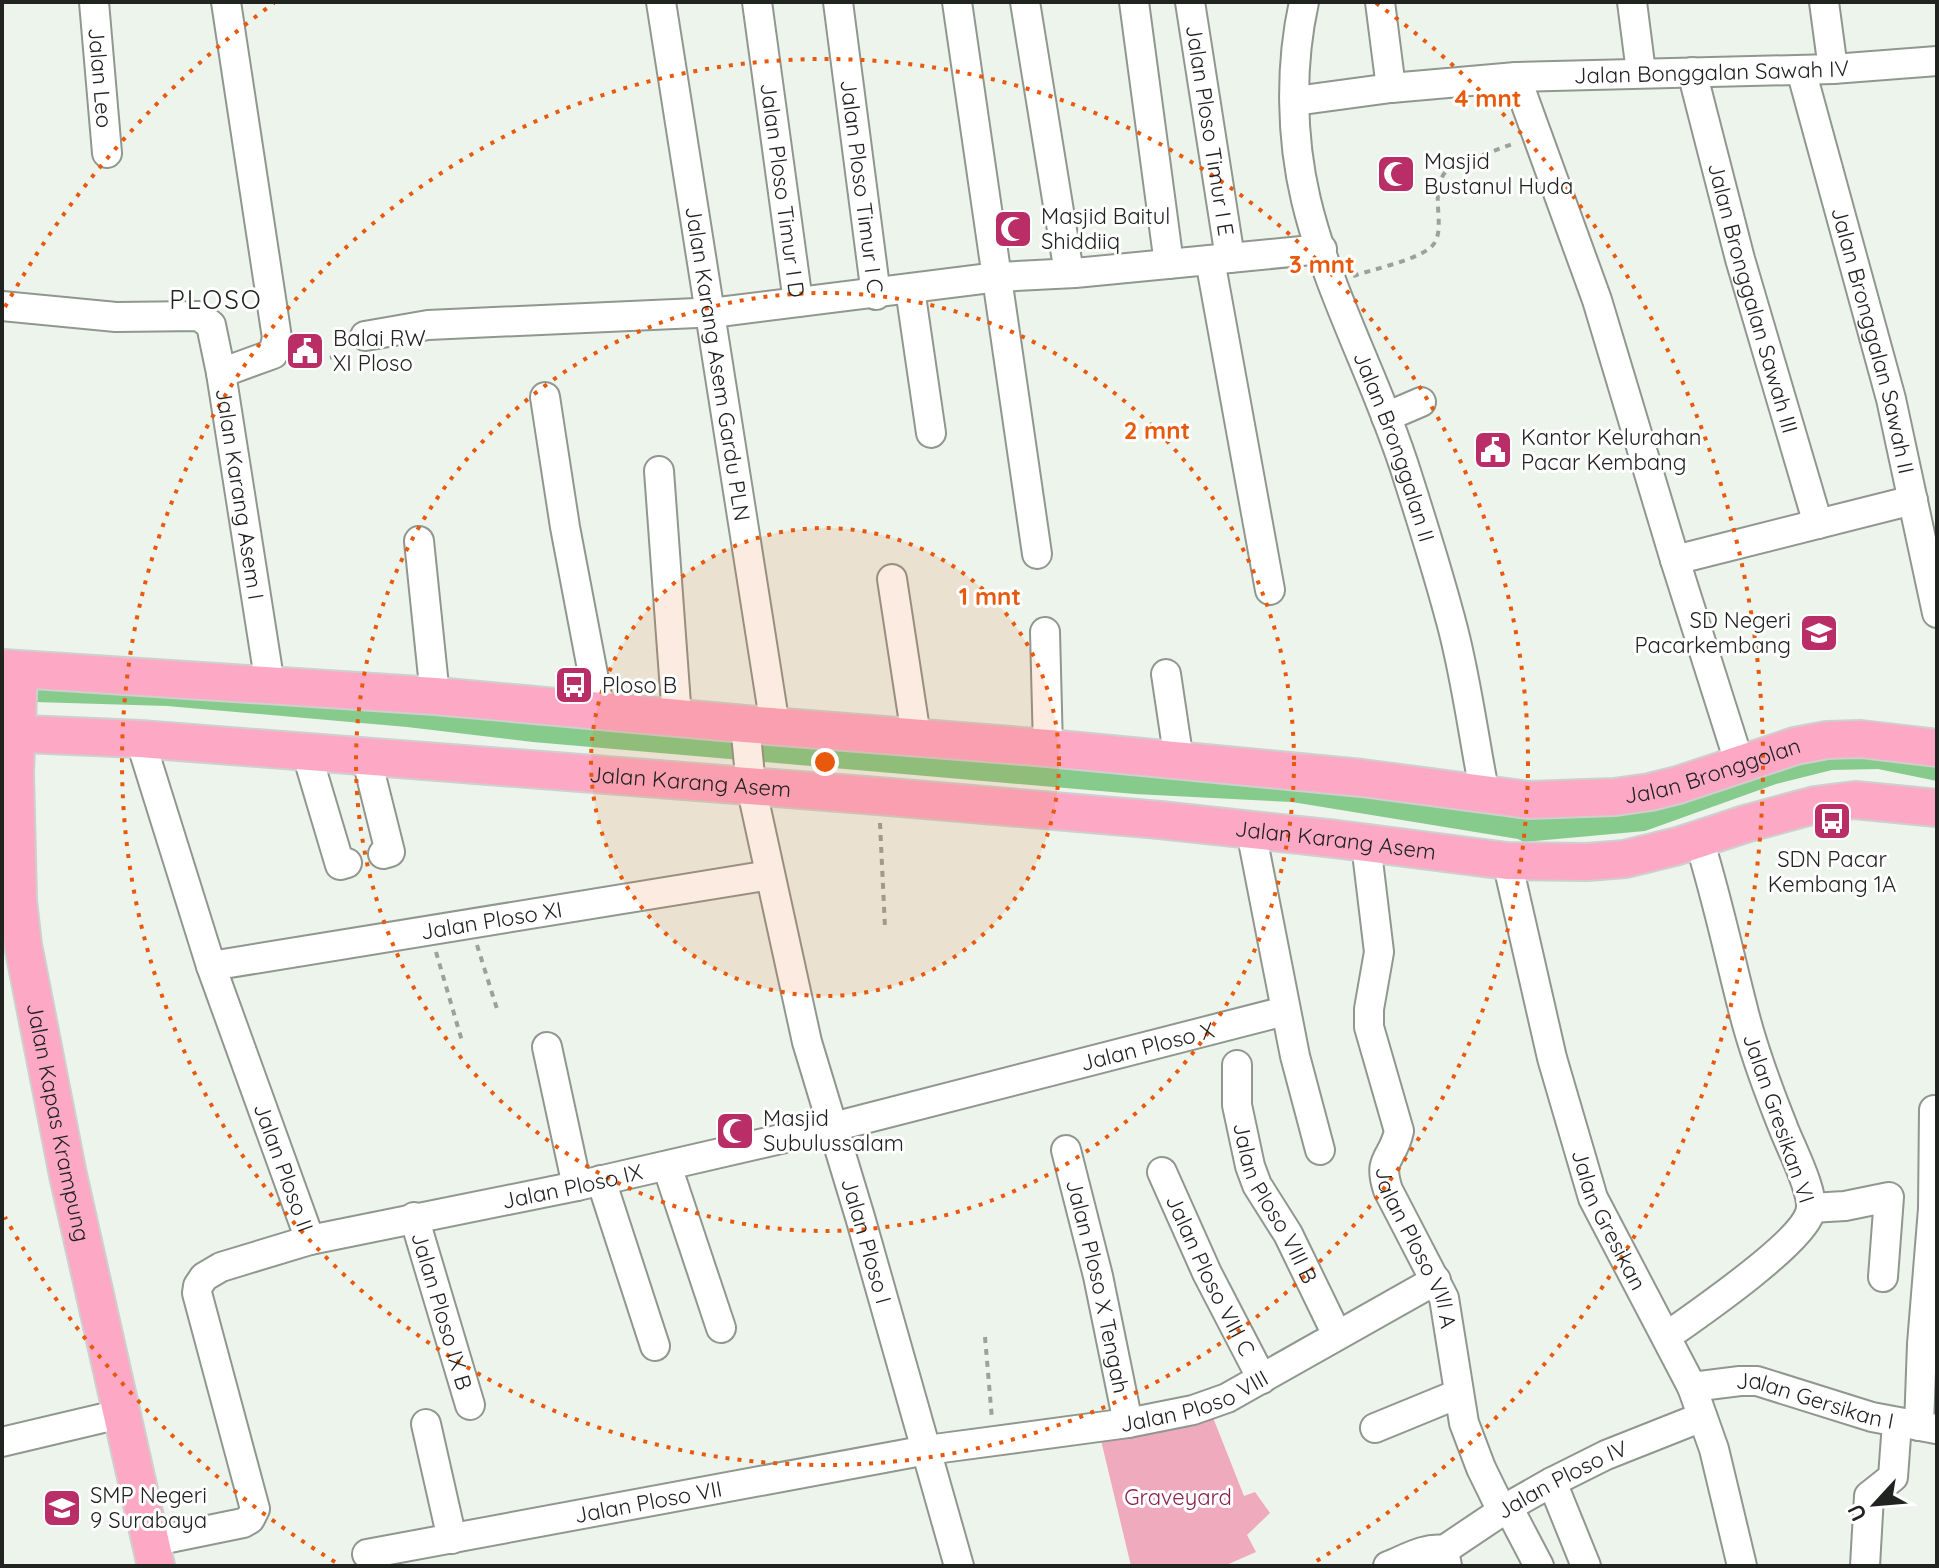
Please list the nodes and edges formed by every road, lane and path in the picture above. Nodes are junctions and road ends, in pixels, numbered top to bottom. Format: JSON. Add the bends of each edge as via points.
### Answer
{"nodes":[{"id":1,"x":94,"y":2,"type":"edge"},
{"id":2,"x":226,"y":2,"type":"edge"},
{"id":3,"x":661,"y":2,"type":"edge"},
{"id":4,"x":757,"y":2,"type":"edge"},
{"id":5,"x":838,"y":2,"type":"edge"},
{"id":6,"x":957,"y":2,"type":"edge"},
{"id":7,"x":1025,"y":2,"type":"edge"},
{"id":8,"x":1134,"y":2,"type":"edge"},
{"id":9,"x":1190,"y":2,"type":"edge"},
{"id":10,"x":1304,"y":2,"type":"edge"},
{"id":11,"x":1380,"y":2,"type":"edge"},
{"id":12,"x":1632,"y":2,"type":"edge"},
{"id":13,"x":1824,"y":2,"type":"edge"},
{"id":14,"x":1833,"y":69,"type":"junction"},
{"id":15,"x":1935,"y":69,"type":"edge"},
{"id":16,"x":1801,"y":70,"type":"junction"},
{"id":17,"x":1641,"y":72,"type":"junction"},
{"id":18,"x":1692,"y":72,"type":"junction"},
{"id":19,"x":1516,"y":77,"type":"junction"},
{"id":20,"x":1391,"y":88,"type":"junction"},
{"id":21,"x":1295,"y":101,"type":"junction"},
{"id":22,"x":1536,"y":135,"type":"junction"},
{"id":23,"x":107,"y":153,"type":"dead end"},
{"id":24,"x":1322,"y":249,"type":"junction"},
{"id":25,"x":1220,"y":259,"type":"junction"},
{"id":26,"x":1169,"y":264,"type":"junction"},
{"id":27,"x":1069,"y":273,"type":"junction"},
{"id":28,"x":998,"y":277,"type":"junction"},
{"id":29,"x":1333,"y":282,"type":"junction"},
{"id":30,"x":910,"y":289,"type":"junction"},
{"id":31,"x":876,"y":295,"type":"junction"},
{"id":32,"x":798,"y":302,"type":"junction"},
{"id":33,"x":2,"y":306,"type":"edge"},
{"id":34,"x":711,"y":312,"type":"junction"},
{"id":35,"x":365,"y":336,"type":"dead end"},
{"id":36,"x":275,"y":346,"type":"junction"},
{"id":37,"x":335,"y":357,"type":"dead end"},
{"id":38,"x":221,"y":373,"type":"junction"},
{"id":39,"x":545,"y":397,"type":"dead end"},
{"id":40,"x":1421,"y":402,"type":"dead end"},
{"id":41,"x":1386,"y":417,"type":"junction"},
{"id":42,"x":931,"y":433,"type":"dead end"},
{"id":43,"x":659,"y":471,"type":"dead end"},
{"id":44,"x":1913,"y":500,"type":"junction"},
{"id":45,"x":1818,"y":524,"type":"junction"},
{"id":46,"x":419,"y":541,"type":"dead end"},
{"id":47,"x":1037,"y":554,"type":"dead end"},
{"id":48,"x":1675,"y":560,"type":"junction"},
{"id":49,"x":892,"y":579,"type":"dead end"},
{"id":50,"x":1270,"y":590,"type":"dead end"},
{"id":51,"x":1937,"y":613,"type":"edge"},
{"id":52,"x":1045,"y":632,"type":"dead end"},
{"id":53,"x":13,"y":672,"type":"edge"},
{"id":54,"x":1166,"y":674,"type":"dead end"},
{"id":55,"x":270,"y":685,"type":"junction"},
{"id":56,"x":435,"y":696,"type":"junction"},
{"id":57,"x":600,"y":711,"type":"junction"},
{"id":58,"x":677,"y":718,"type":"junction"},
{"id":59,"x":755,"y":727,"type":"junction"},
{"id":60,"x":11,"y":732,"type":"edge"},
{"id":61,"x":916,"y":736,"type":"junction"},
{"id":62,"x":140,"y":739,"type":"junction"},
{"id":63,"x":1048,"y":748,"type":"junction"},
{"id":64,"x":1937,"y":748,"type":"edge"},
{"id":65,"x":306,"y":751,"type":"junction"},
{"id":66,"x":366,"y":756,"type":"junction"},
{"id":67,"x":1168,"y":762,"type":"junction"},
{"id":68,"x":1740,"y":765,"type":"junction"},
{"id":69,"x":750,"y":781,"type":"junction"},
{"id":70,"x":1485,"y":795,"type":"junction"},
{"id":71,"x":1937,"y":808,"type":"edge"},
{"id":72,"x":879,"y":812,"type":"dead end"},
{"id":73,"x":1160,"y":819,"type":"junction"},
{"id":74,"x":1251,"y":831,"type":"junction"},
{"id":75,"x":1699,"y":840,"type":"junction"},
{"id":76,"x":1366,"y":844,"type":"junction"},
{"id":77,"x":383,"y":854,"type":"dead end"},
{"id":78,"x":1507,"y":861,"type":"junction"},
{"id":79,"x":347,"y":863,"type":"dead end"},
{"id":80,"x":770,"y":875,"type":"junction"},
{"id":81,"x":471,"y":924,"type":"junction"},
{"id":82,"x":885,"y":928,"type":"dead end"},
{"id":83,"x":430,"y":930,"type":"junction"},
{"id":84,"x":211,"y":966,"type":"junction"},
{"id":85,"x":497,"y":1009,"type":"dead end"},
{"id":86,"x":1285,"y":1011,"type":"junction"},
{"id":87,"x":462,"y":1041,"type":"dead end"},
{"id":88,"x":547,"y":1047,"type":"dead end"},
{"id":89,"x":1237,"y":1065,"type":"dead end"},
{"id":90,"x":1934,"y":1110,"type":"dead end"},
{"id":91,"x":833,"y":1127,"type":"junction"},
{"id":92,"x":1066,"y":1150,"type":"dead end"},
{"id":93,"x":1320,"y":1150,"type":"dead end"},
{"id":94,"x":667,"y":1166,"type":"junction"},
{"id":95,"x":1162,"y":1172,"type":"dead end"},
{"id":96,"x":589,"y":1183,"type":"junction"},
{"id":97,"x":1811,"y":1208,"type":"junction"},
{"id":98,"x":414,"y":1217,"type":"junction"},
{"id":99,"x":310,"y":1240,"type":"junction"},
{"id":100,"x":1436,"y":1280,"type":"junction"},
{"id":101,"x":1926,"y":1284,"type":"junction"},
{"id":102,"x":721,"y":1328,"type":"dead end"},
{"id":103,"x":1337,"y":1335,"type":"junction"},
{"id":104,"x":1667,"y":1336,"type":"junction"},
{"id":105,"x":985,"y":1337,"type":"dead end"},
{"id":106,"x":655,"y":1346,"type":"dead end"},
{"id":107,"x":1262,"y":1379,"type":"junction"},
{"id":108,"x":1692,"y":1387,"type":"junction"},
{"id":109,"x":1458,"y":1394,"type":"junction"},
{"id":110,"x":470,"y":1405,"type":"dead end"},
{"id":111,"x":120,"y":1414,"type":"junction"},
{"id":112,"x":1702,"y":1417,"type":"junction"},
{"id":113,"x":1128,"y":1423,"type":"junction"},
{"id":114,"x":426,"y":1424,"type":"dead end"},
{"id":115,"x":1918,"y":1426,"type":"edge"},
{"id":116,"x":1375,"y":1428,"type":"dead end"},
{"id":117,"x":2,"y":1442,"type":"edge"},
{"id":118,"x":994,"y":1442,"type":"junction"},
{"id":119,"x":927,"y":1450,"type":"junction"},
{"id":120,"x":1552,"y":1482,"type":"junction"},
{"id":121,"x":1505,"y":1509,"type":"junction"},
{"id":122,"x":452,"y":1539,"type":"junction"},
{"id":123,"x":153,"y":1554,"type":"edge"},
{"id":124,"x":367,"y":1554,"type":"dead end"},
{"id":125,"x":1446,"y":1558,"type":"edge"},
{"id":126,"x":1398,"y":1564,"type":"edge"},
{"id":127,"x":959,"y":1566,"type":"edge"},
{"id":128,"x":1539,"y":1566,"type":"edge"},
{"id":129,"x":1586,"y":1566,"type":"edge"},
{"id":130,"x":1742,"y":1566,"type":"edge"},
{"id":131,"x":1865,"y":1566,"type":"edge"}],
"edges":[{"from":1,"to":23,"type":"street","name":"Jalan Leo"},
{"from":2,"to":36,"type":"street"},
{"from":3,"to":34,"type":"street","name":"Jalan Karang Asem Gardu PLN"},
{"from":4,"to":32,"type":"street","name":"Jalan Ploso Timur I D"},
{"from":5,"to":31,"type":"street","name":"Jalan Ploso Timur I C"},
{"from":6,"to":28,"type":"street"},
{"from":7,"to":27,"type":"street"},
{"from":8,"to":26,"type":"street"},
{"from":9,"to":25,"type":"street","name":"Jalan Ploso Timur I E"},
{"from":10,"to":21,"type":"street","name":"Jalan Bronggalan II","via":[[1297,33]]},
{"from":11,"to":20,"type":"street"},
{"from":12,"to":17,"type":"street"},
{"from":13,"to":14,"type":"street"},
{"from":14,"to":15,"type":"street","name":"Jalan Bonggalan Sawah IV"},
{"from":14,"to":16,"type":"street","name":"Jalan Bonggalan Sawah IV"},
{"from":16,"to":18,"type":"street","name":"Jalan Bonggalan Sawah IV"},
{"from":16,"to":44,"type":"street","name":"Jalan Bronggalan Sawah II","via":[[1891,399]]},
{"from":17,"to":18,"type":"street","name":"Jalan Bonggalan Sawah IV"},
{"from":17,"to":19,"type":"street","name":"Jalan Bonggalan Sawah IV"},
{"from":18,"to":45,"type":"street","name":"Jalan Bronggalan Sawah III"},
{"from":19,"to":20,"type":"street","name":"Jalan Bonggalan Sawah IV"},
{"from":19,"to":22,"type":"street"},
{"from":20,"to":21,"type":"street","name":"Jalan Bonggalan Sawah IV"},
{"from":21,"to":24,"type":"street","name":"Jalan Bronggalan II","via":[[1300,171]]},
{"from":22,"to":29,"type":"path","via":[[1444,172],[1438,186],[1437,236],[1430,248]]},
{"from":22,"to":48,"type":"street","via":[[1597,300]]},
{"from":24,"to":25,"type":"street","name":"Jalan Ploso Timur I C"},
{"from":24,"to":29,"type":"street","name":"Jalan Bronggalan II"},
{"from":25,"to":26,"type":"street","name":"Jalan Ploso Timur I C"},
{"from":25,"to":50,"type":"street","name":"Jalan Ploso Timur I E"},
{"from":26,"to":27,"type":"street","name":"Jalan Ploso Timur I C"},
{"from":27,"to":28,"type":"street","name":"Jalan Ploso Timur I C"},
{"from":28,"to":30,"type":"street","name":"Jalan Ploso Timur I C"},
{"from":28,"to":47,"type":"street"},
{"from":29,"to":41,"type":"street","name":"Jalan Bronggalan II"},
{"from":30,"to":31,"type":"street","name":"Jalan Ploso Timur I C"},
{"from":30,"to":42,"type":"street"},
{"from":31,"to":32,"type":"street","name":"Jalan Ploso Timur I D"},
{"from":32,"to":34,"type":"street"},
{"from":33,"to":38,"type":"street","via":[[116,317],[199,316],[211,325]]},
{"from":34,"to":35,"type":"street","via":[[428,325]]},
{"from":34,"to":59,"type":"street","name":"Jalan Karang Asem Gardu PLN"},
{"from":36,"to":37,"type":"path","via":[[295,362]]},
{"from":36,"to":38,"type":"street","name":"Jalan Karang Asem I"},
{"from":38,"to":55,"type":"street","name":"Jalan Karang Asem I"},
{"from":39,"to":57,"type":"street"},
{"from":40,"to":41,"type":"street"},
{"from":41,"to":70,"type":"street","name":"Jalan Bronggalan II","via":[[1453,630]]},
{"from":43,"to":58,"type":"street"},
{"from":44,"to":45,"type":"street"},
{"from":44,"to":51,"type":"street","name":"Jalan Bronggalan Sawah II"},
{"from":45,"to":48,"type":"street"},
{"from":46,"to":56,"type":"street"},
{"from":48,"to":68,"type":"street"},
{"from":49,"to":61,"type":"street"},
{"from":52,"to":63,"type":"street"},
{"from":53,"to":55,"type":"main road"},
{"from":53,"to":60,"type":"main road","name":"Jalan Kapas Krampung"},
{"from":54,"to":67,"type":"street"},
{"from":55,"to":56,"type":"main road"},
{"from":56,"to":57,"type":"main road"},
{"from":57,"to":58,"type":"main road"},
{"from":58,"to":59,"type":"main road"},
{"from":59,"to":61,"type":"main road"},
{"from":59,"to":69,"type":"street","name":"Jalan Ploso I"},
{"from":60,"to":62,"type":"main road","name":"Jalan Karang Asem"},
{"from":60,"to":111,"type":"main road","name":"Jalan Kapas Krampung","via":[[25,957]]},
{"from":61,"to":63,"type":"main road"},
{"from":62,"to":65,"type":"main road","name":"Jalan Karang Asem"},
{"from":62,"to":84,"type":"street","name":"Jalan Ploso II"},
{"from":63,"to":67,"type":"main road"},
{"from":64,"to":68,"type":"main road","name":"Jalan Bronggolan","via":[[1827,740]]},
{"from":65,"to":66,"type":"main road","name":"Jalan Karang Asem"},
{"from":65,"to":79,"type":"street","via":[[340,865]]},
{"from":66,"to":69,"type":"main road","name":"Jalan Karang Asem"},
{"from":66,"to":77,"type":"street","via":[[390,852]]},
{"from":67,"to":70,"type":"main road","via":[[1362,778]]},
{"from":67,"to":73,"type":"main road"},
{"from":68,"to":70,"type":"main road","name":"Jalan Bronggolan","via":[[1615,797],[1529,800]]},
{"from":69,"to":73,"type":"main road","name":"Jalan Karang Asem"},
{"from":69,"to":80,"type":"street","name":"Jalan Ploso I"},
{"from":71,"to":75,"type":"main road","via":[[1855,800],[1815,805]]},
{"from":72,"to":82,"type":"path"},
{"from":73,"to":74,"type":"main road","name":"Jalan Karang Asem"},
{"from":74,"to":76,"type":"main road","name":"Jalan Karang Asem"},
{"from":74,"to":86,"type":"street"},
{"from":75,"to":78,"type":"main road","via":[[1625,859]]},
{"from":75,"to":97,"type":"street","name":"Jalan Gresikan VI","via":[[1753,1043]]},
{"from":76,"to":78,"type":"main road","name":"Jalan Karang Asem"},
{"from":76,"to":100,"type":"street","name":"Jalan Ploso VIII A","via":[[1379,952],[1369,1027],[1399,1131],[1383,1174]]},
{"from":78,"to":104,"type":"street","name":"Jalan Gresikan","via":[[1552,1058],[1593,1198]]},
{"from":80,"to":81,"type":"street","name":"Jalan Ploso XI"},
{"from":80,"to":91,"type":"street","name":"Jalan Ploso I","via":[[807,1042]]},
{"from":81,"to":83,"type":"street","name":"Jalan Ploso XI"},
{"from":81,"to":85,"type":"path"},
{"from":83,"to":84,"type":"street","name":"Jalan Ploso XI"},
{"from":83,"to":87,"type":"path"},
{"from":84,"to":99,"type":"street","name":"Jalan Ploso II"},
{"from":86,"to":91,"type":"street","name":"Jalan Ploso X"},
{"from":86,"to":93,"type":"street"},
{"from":88,"to":96,"type":"street"},
{"from":89,"to":103,"type":"street","name":"Jalan Ploso VIII B","via":[[1237,1105],[1253,1176]]},
{"from":90,"to":101,"type":"street"},
{"from":91,"to":94,"type":"street","name":"Jalan Ploso IX"},
{"from":91,"to":119,"type":"street","name":"Jalan Ploso I"},
{"from":92,"to":113,"type":"street","name":"Jalan Ploso X Tengah","via":[[1102,1290]]},
{"from":94,"to":96,"type":"street","name":"Jalan Ploso IX"},
{"from":94,"to":102,"type":"street"},
{"from":95,"to":107,"type":"street","name":"Jalan Ploso VIII C"},
{"from":96,"to":98,"type":"street","name":"Jalan Ploso IX"},
{"from":96,"to":106,"type":"street"},
{"from":97,"to":101,"type":"street","via":[[1889,1197],[1878,1277]]},
{"from":97,"to":104,"type":"street","name":"Jalan Gresikan VI","via":[[1781,1248]]},
{"from":98,"to":99,"type":"street","name":"Jalan Ploso IX"},
{"from":98,"to":110,"type":"street","name":"Jalan Ploso IX B"},
{"from":99,"to":123,"type":"street","name":"Jalan Ploso II","via":[[221,1267],[199,1282],[199,1300],[255,1509],[243,1523]]},
{"from":100,"to":103,"type":"street","name":"Jalan Ploso VIII"},
{"from":100,"to":109,"type":"street","name":"Jalan Ploso VIII A","via":[[1448,1318]]},
{"from":101,"to":115,"type":"street"},
{"from":103,"to":107,"type":"street","name":"Jalan Ploso VIII"},
{"from":104,"to":108,"type":"street","name":"Jalan Gresikan"},
{"from":105,"to":118,"type":"path"},
{"from":107,"to":113,"type":"street","name":"Jalan Ploso VIII","via":[[1212,1404]]},
{"from":108,"to":112,"type":"street","name":"Jalan Gresikan"},
{"from":108,"to":115,"type":"street","name":"Jalan Gersikan I","via":[[1757,1381]]},
{"from":109,"to":116,"type":"street"},
{"from":109,"to":121,"type":"street","name":"Jalan Ploso VIII A","via":[[1469,1440]]},
{"from":111,"to":117,"type":"street"},
{"from":111,"to":123,"type":"main road","name":"Jalan Kapas Krampung"},
{"from":112,"to":120,"type":"street","name":"Jalan Ploso IV"},
{"from":112,"to":130,"type":"street","name":"Jalan Gresikan"},
{"from":113,"to":118,"type":"street","name":"Jalan Ploso VIII"},
{"from":114,"to":122,"type":"street"},
{"from":115,"to":131,"type":"street","via":[[1893,1477],[1869,1496]]},
{"from":118,"to":119,"type":"street","name":"Jalan Ploso VIII"},
{"from":119,"to":122,"type":"street","name":"Jalan Ploso VII"},
{"from":119,"to":127,"type":"street","name":"Jalan Ploso I"},
{"from":120,"to":121,"type":"street","name":"Jalan Ploso IV"},
{"from":120,"to":129,"type":"street"},
{"from":121,"to":125,"type":"street","name":"Jalan Ploso IV"},
{"from":121,"to":128,"type":"street","name":"Jalan Ploso VIII A"},
{"from":122,"to":124,"type":"street","name":"Jalan Ploso VII"},
{"from":125,"to":126,"type":"street","via":[[1436,1549]]}]}
